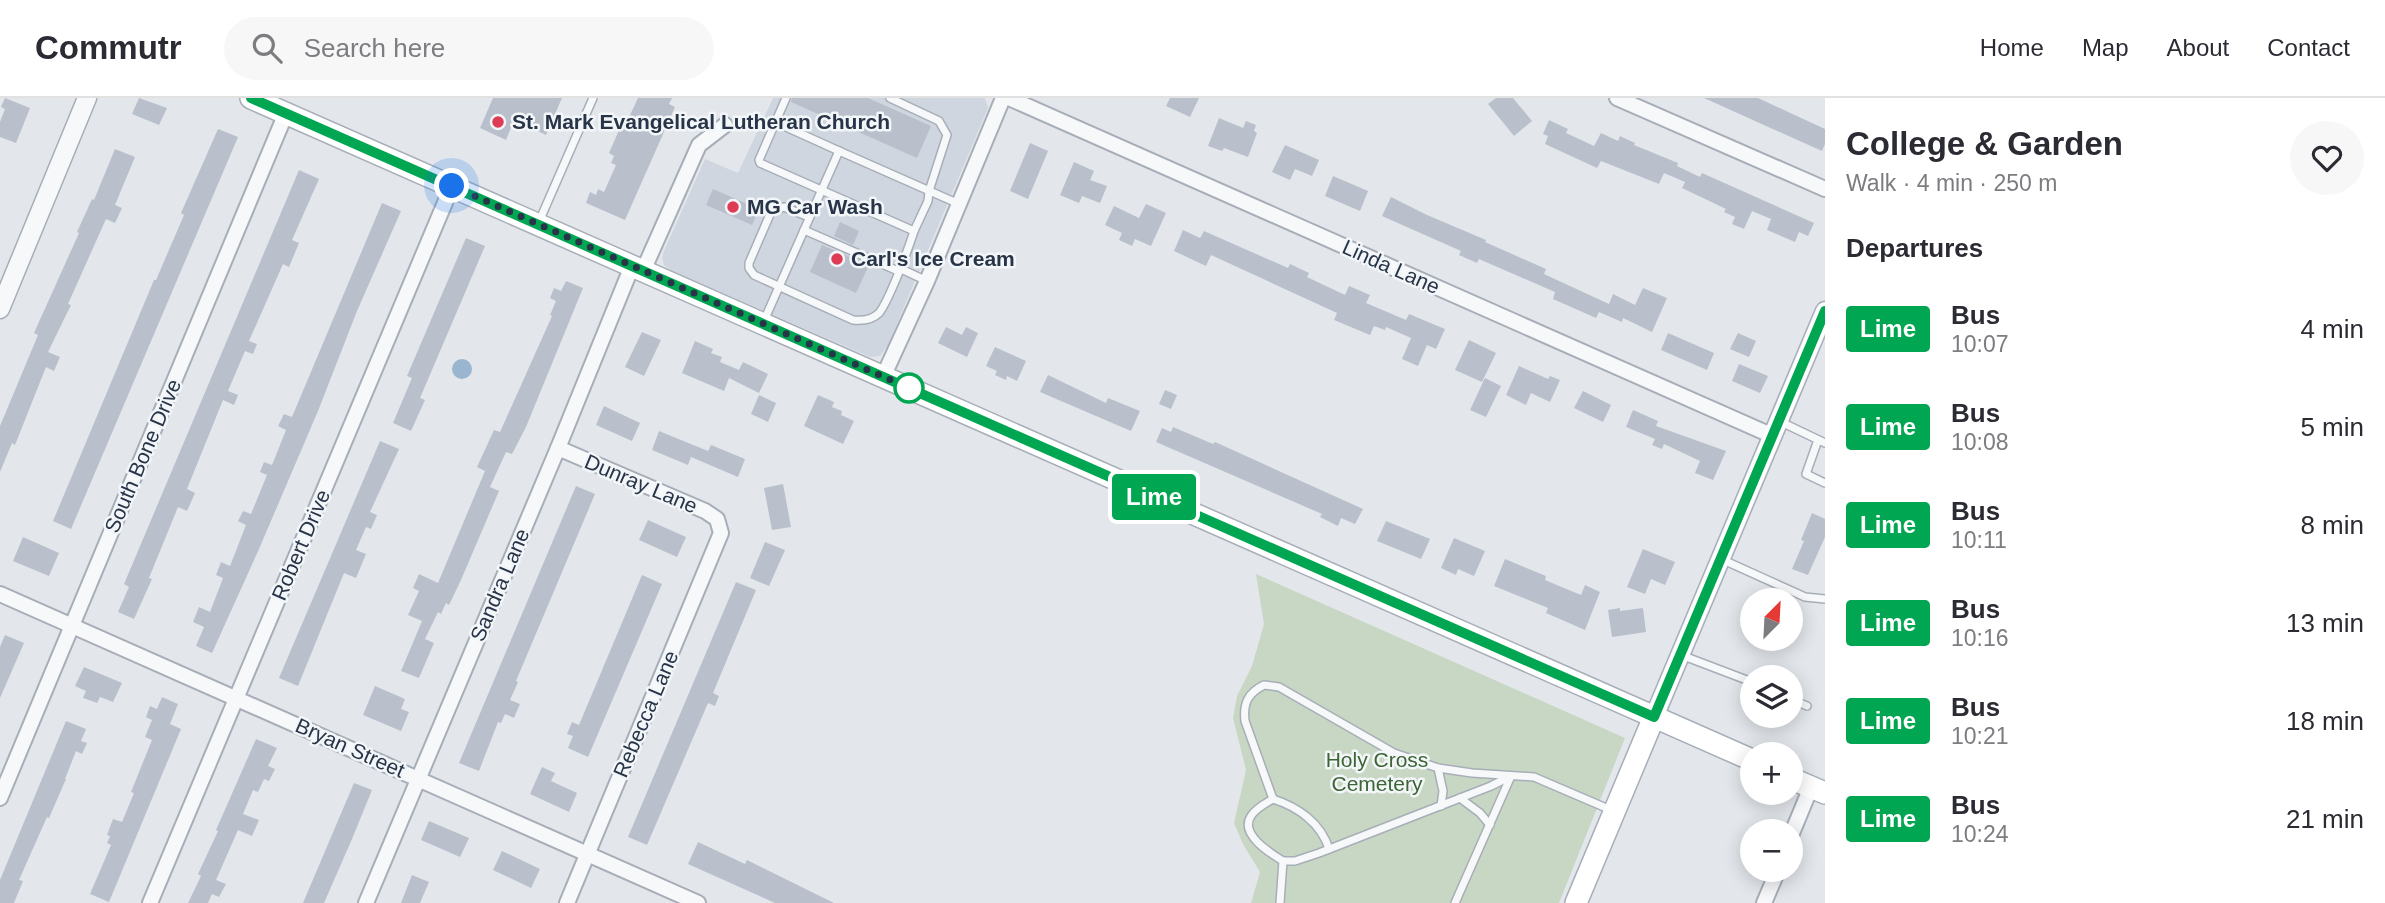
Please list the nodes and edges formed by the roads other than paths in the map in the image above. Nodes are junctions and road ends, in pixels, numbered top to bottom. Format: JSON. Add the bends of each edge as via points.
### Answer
{"nodes":[{"id":1,"x":87,"y":98,"type":"edge"},
{"id":2,"x":251,"y":98,"type":"edge"},
{"id":3,"x":593,"y":98,"type":"edge"},
{"id":4,"x":786,"y":98,"type":"edge"},
{"id":5,"x":890,"y":98,"type":"edge"},
{"id":6,"x":1003,"y":98,"type":"edge"},
{"id":7,"x":1009,"y":98,"type":"edge"},
{"id":8,"x":1617,"y":98,"type":"edge"},
{"id":9,"x":286,"y":113,"type":"junction"},
{"id":10,"x":775,"y":122,"type":"junction"},
{"id":11,"x":724,"y":125,"type":"dead end"},
{"id":12,"x":838,"y":151,"type":"junction"},
{"id":13,"x":452,"y":186,"type":"junction"},
{"id":14,"x":1825,"y":189,"type":"edge"},
{"id":15,"x":821,"y":190,"type":"junction"},
{"id":16,"x":929,"y":191,"type":"junction"},
{"id":17,"x":959,"y":204,"type":"junction"},
{"id":18,"x":810,"y":218,"type":"junction"},
{"id":19,"x":538,"y":224,"type":"junction"},
{"id":20,"x":804,"y":230,"type":"junction"},
{"id":21,"x":914,"y":231,"type":"junction"},
{"id":22,"x":638,"y":269,"type":"junction"},
{"id":23,"x":899,"y":270,"type":"junction"},
{"id":24,"x":927,"y":281,"type":"junction"},
{"id":25,"x":779,"y":286,"type":"junction"},
{"id":26,"x":0,"y":309,"type":"edge"},
{"id":27,"x":1825,"y":311,"type":"edge"},
{"id":28,"x":762,"y":323,"type":"junction"},
{"id":29,"x":883,"y":377,"type":"junction"},
{"id":30,"x":1776,"y":428,"type":"junction"},
{"id":31,"x":1822,"y":442,"type":"edge"},
{"id":32,"x":558,"y":449,"type":"junction"},
{"id":33,"x":1825,"y":483,"type":"edge"},
{"id":34,"x":719,"y":524,"type":"joint"},
{"id":35,"x":1721,"y":559,"type":"junction"},
{"id":36,"x":0,"y":594,"type":"edge"},
{"id":37,"x":1825,"y":599,"type":"edge"},
{"id":38,"x":72,"y":626,"type":"junction"},
{"id":39,"x":1681,"y":655,"type":"junction"},
{"id":40,"x":1740,"y":677,"type":"edge"},
{"id":41,"x":236,"y":698,"type":"junction"},
{"id":42,"x":1803,"y":704,"type":"edge"},
{"id":43,"x":1807,"y":706,"type":"dead end"},
{"id":44,"x":1654,"y":717,"type":"junction"},
{"id":45,"x":1740,"y":755,"type":"edge"},
{"id":46,"x":1438,"y":768,"type":"junction"},
{"id":47,"x":1511,"y":775,"type":"junction"},
{"id":48,"x":419,"y":778,"type":"junction"},
{"id":49,"x":1818,"y":790,"type":"edge"},
{"id":50,"x":0,"y":798,"type":"edge"},
{"id":51,"x":1460,"y":798,"type":"junction"},
{"id":52,"x":1273,"y":799,"type":"junction"},
{"id":53,"x":1441,"y":806,"type":"junction"},
{"id":54,"x":1615,"y":812,"type":"junction"},
{"id":55,"x":1801,"y":819,"type":"edge"},
{"id":56,"x":1490,"y":825,"type":"junction"},
{"id":57,"x":1329,"y":849,"type":"junction"},
{"id":58,"x":588,"y":854,"type":"junction"},
{"id":59,"x":1283,"y":861,"type":"junction"},
{"id":60,"x":1772,"y":882,"type":"edge"},
{"id":61,"x":150,"y":903,"type":"edge"},
{"id":62,"x":366,"y":903,"type":"edge"},
{"id":63,"x":567,"y":903,"type":"edge"},
{"id":64,"x":698,"y":903,"type":"edge"},
{"id":65,"x":1280,"y":903,"type":"edge"},
{"id":66,"x":1455,"y":903,"type":"edge"},
{"id":67,"x":1576,"y":903,"type":"edge"},
{"id":68,"x":1764,"y":903,"type":"edge"}],
"edges":[{"from":1,"to":26,"type":"street"},
{"from":2,"to":9,"type":"main road"},
{"from":3,"to":19,"type":"lane"},
{"from":4,"to":10,"type":"lane"},
{"from":5,"to":16,"type":"lane","via":[[930,115],[946,130],[947,141]]},
{"from":6,"to":17,"type":"street"},
{"from":7,"to":30,"type":"street","name":"Linda Lane"},
{"from":8,"to":14,"type":"street"},
{"from":9,"to":13,"type":"main road"},
{"from":9,"to":38,"type":"street","name":"South Bone Drive"},
{"from":10,"to":12,"type":"lane"},
{"from":10,"to":15,"type":"lane","via":[[760,163]]},
{"from":11,"to":22,"type":"street","name":"Sandra Lane","via":[[699,145]]},
{"from":12,"to":15,"type":"lane"},
{"from":12,"to":16,"type":"lane"},
{"from":13,"to":19,"type":"main road"},
{"from":13,"to":41,"type":"street","name":"Robert Drive"},
{"from":15,"to":18,"type":"lane"},
{"from":15,"to":21,"type":"lane"},
{"from":16,"to":17,"type":"lane"},
{"from":16,"to":21,"type":"lane"},
{"from":17,"to":24,"type":"street"},
{"from":18,"to":20,"type":"lane"},
{"from":18,"to":25,"type":"lane","via":[[779,207],[771,212],[749,268]]},
{"from":19,"to":22,"type":"main road"},
{"from":20,"to":23,"type":"lane"},
{"from":20,"to":25,"type":"lane"},
{"from":21,"to":23,"type":"lane"},
{"from":22,"to":28,"type":"main road"},
{"from":22,"to":32,"type":"street","name":"Sandra Lane"},
{"from":23,"to":24,"type":"lane"},
{"from":23,"to":25,"type":"lane","via":[[881,310],[862,321]]},
{"from":24,"to":29,"type":"street"},
{"from":25,"to":28,"type":"lane"},
{"from":27,"to":30,"type":"street"},
{"from":28,"to":29,"type":"main road"},
{"from":29,"to":44,"type":"main road"},
{"from":30,"to":31,"type":"lane"},
{"from":30,"to":35,"type":"street"},
{"from":31,"to":33,"type":"lane","via":[[1806,474]]},
{"from":32,"to":34,"type":"street","name":"Dunray Lane","via":[[705,511]]},
{"from":32,"to":48,"type":"street","name":"Sandra Lane"},
{"from":34,"to":58,"type":"street","name":"Rebecca Lane","via":[[716,548]]},
{"from":35,"to":37,"type":"lane","via":[[1805,597]]},
{"from":35,"to":39,"type":"street"},
{"from":36,"to":38,"type":"street","name":"Bryan Street"},
{"from":38,"to":41,"type":"street","name":"Bryan Street"},
{"from":38,"to":50,"type":"street","name":"South Bone Drive"},
{"from":39,"to":40,"type":"lane"},
{"from":39,"to":44,"type":"street"},
{"from":41,"to":48,"type":"street","name":"Bryan Street"},
{"from":41,"to":61,"type":"street","name":"Robert Drive"},
{"from":42,"to":43,"type":"lane"},
{"from":44,"to":45,"type":"main road"},
{"from":44,"to":54,"type":"main road"},
{"from":46,"to":47,"type":"lane"},
{"from":46,"to":52,"type":"lane","via":[[1385,749],[1279,687],[1264,685],[1248,696],[1244,709]]},
{"from":46,"to":53,"type":"lane"},
{"from":47,"to":51,"type":"lane"},
{"from":47,"to":54,"type":"lane","via":[[1534,777]]},
{"from":47,"to":56,"type":"lane"},
{"from":48,"to":58,"type":"street","name":"Bryan Street"},
{"from":48,"to":62,"type":"street","name":"Sandra Lane"},
{"from":49,"to":55,"type":"street"},
{"from":51,"to":53,"type":"lane"},
{"from":51,"to":56,"type":"lane"},
{"from":52,"to":57,"type":"lane","via":[[1305,814]]},
{"from":52,"to":59,"type":"lane","via":[[1252,814],[1249,831]]},
{"from":53,"to":57,"type":"lane"},
{"from":54,"to":67,"type":"main road"},
{"from":56,"to":66,"type":"lane"},
{"from":57,"to":59,"type":"lane"},
{"from":58,"to":63,"type":"street","name":"Rebecca Lane"},
{"from":58,"to":64,"type":"street","name":"Bryan Street"},
{"from":59,"to":65,"type":"lane"},
{"from":60,"to":68,"type":"street"}]}
